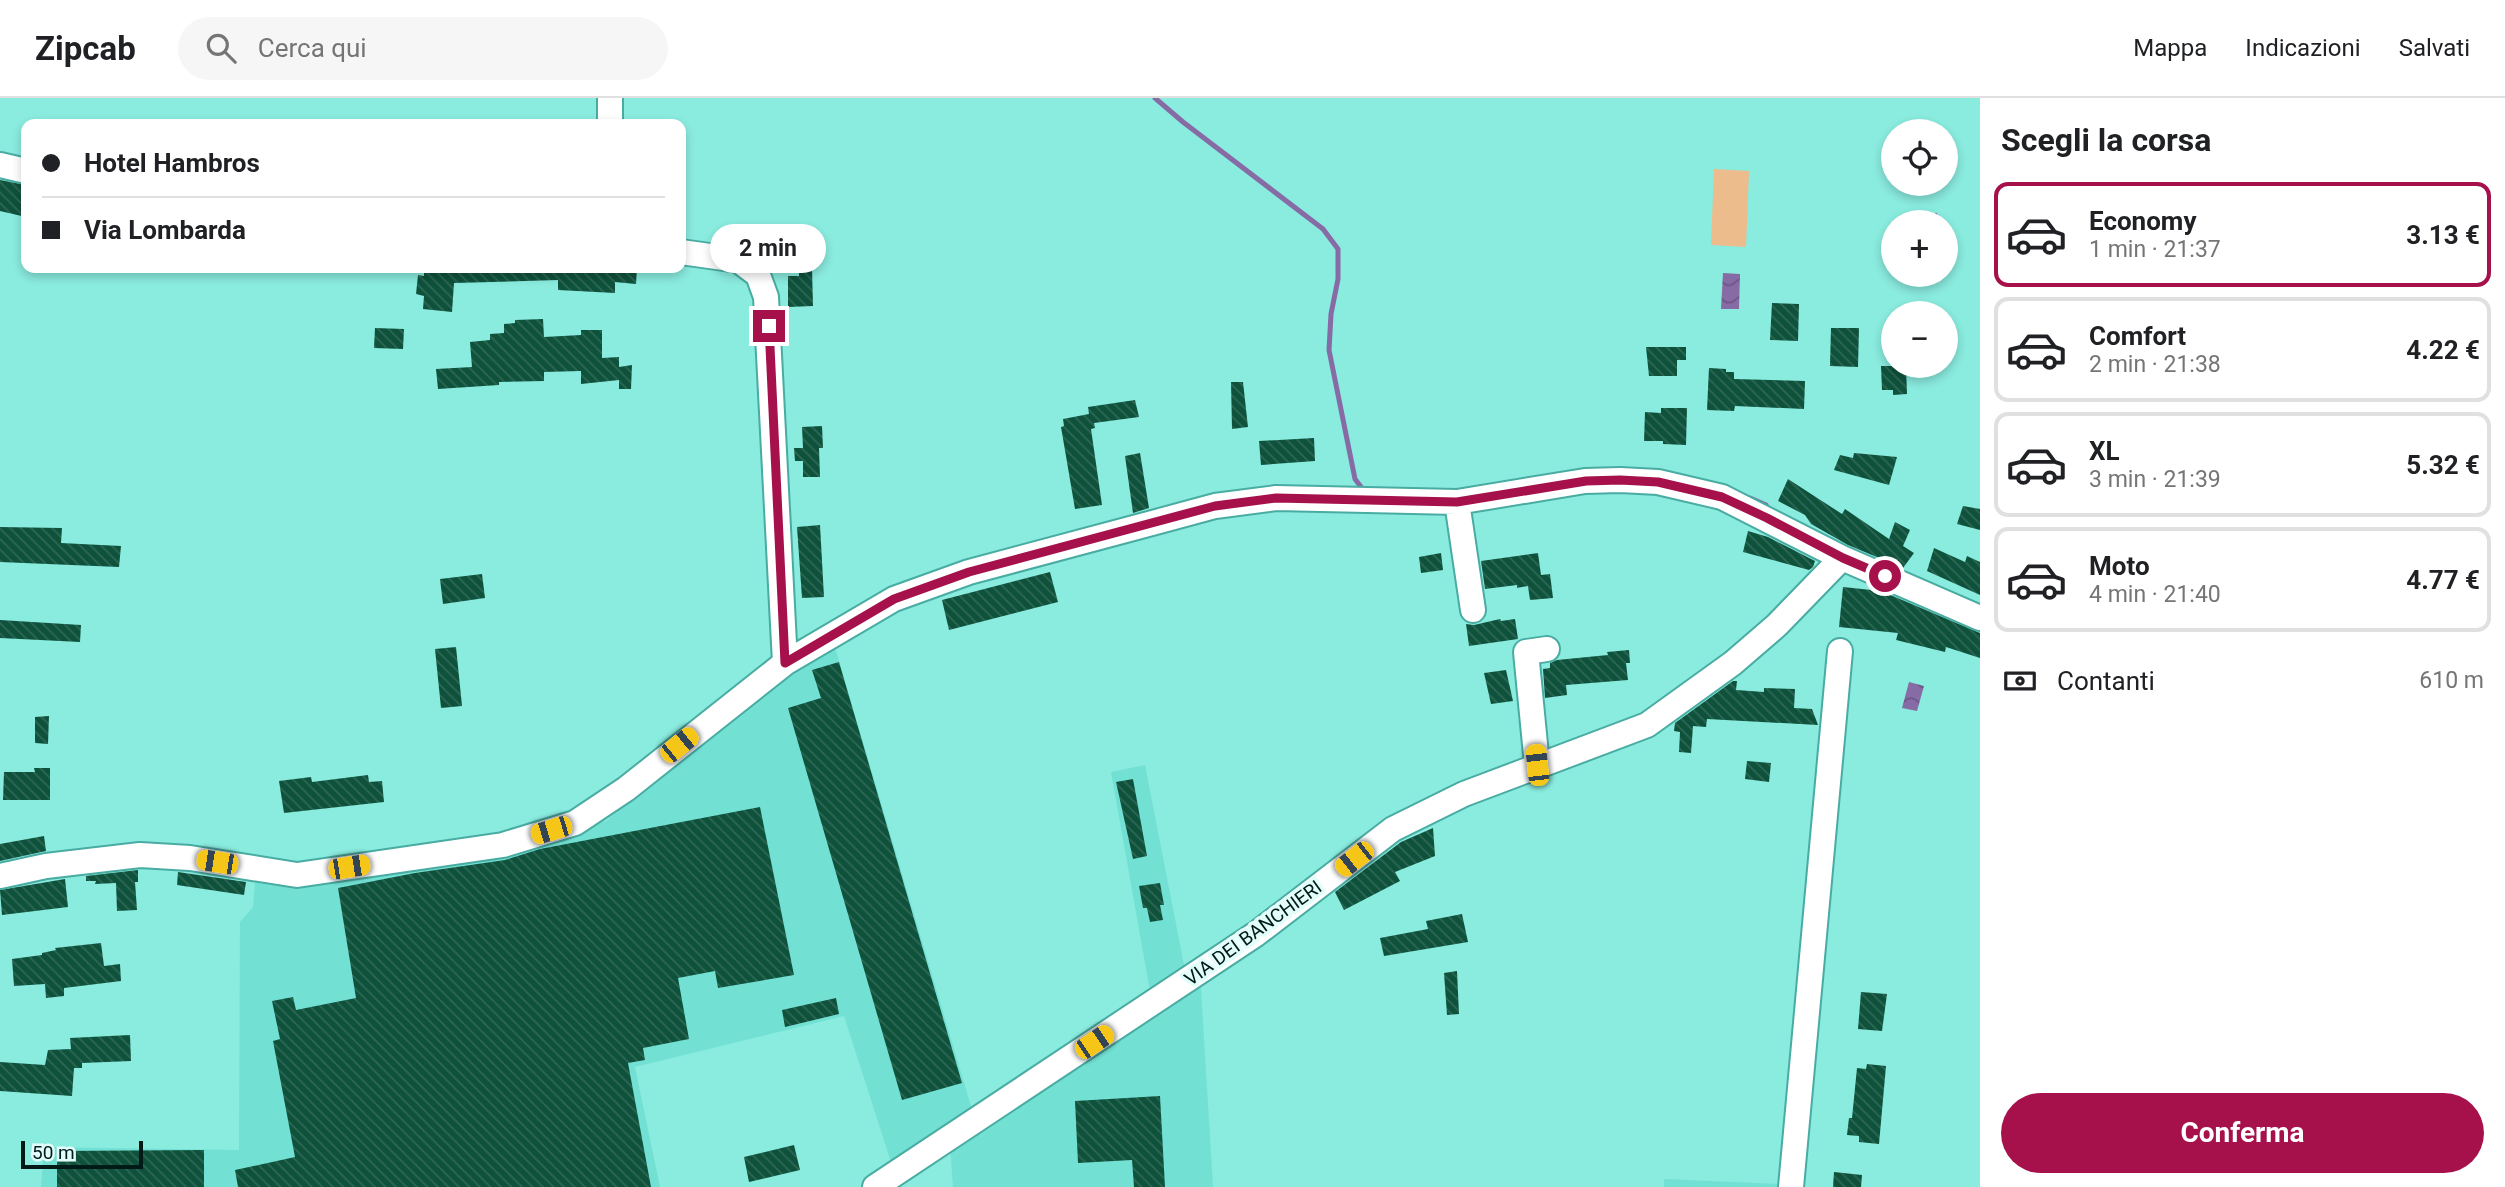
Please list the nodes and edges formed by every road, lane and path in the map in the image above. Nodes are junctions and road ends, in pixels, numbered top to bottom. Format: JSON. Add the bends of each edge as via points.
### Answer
{"nodes":[{"id":1,"x":610,"y":98,"type":"edge"},
{"id":2,"x":610,"y":119,"type":"edge"},
{"id":3,"x":0,"y":164,"type":"edge"},
{"id":4,"x":21,"y":170,"type":"edge"},
{"id":5,"x":686,"y":253,"type":"edge"},
{"id":6,"x":1457,"y":502,"type":"junction"},
{"id":7,"x":1843,"y":558,"type":"junction"},
{"id":8,"x":1473,"y":610,"type":"dead end"},
{"id":9,"x":1980,"y":618,"type":"edge"},
{"id":10,"x":1547,"y":649,"type":"dead end"},
{"id":11,"x":1840,"y":651,"type":"dead end"},
{"id":12,"x":785,"y":663,"type":"junction"},
{"id":13,"x":1537,"y":765,"type":"junction"},
{"id":14,"x":0,"y":876,"type":"edge"},
{"id":15,"x":875,"y":1187,"type":"edge"},
{"id":16,"x":1791,"y":1187,"type":"edge"}],
"edges":[{"from":1,"to":2,"type":"street"},
{"from":3,"to":4,"type":"street"},
{"from":5,"to":12,"type":"street","via":[[738,260],[758,275],[766,297]]},
{"from":6,"to":7,"type":"street","via":[[1586,481],[1658,482],[1722,497]]},
{"from":6,"to":8,"type":"street"},
{"from":6,"to":12,"type":"street","via":[[1276,498],[1215,506],[969,572],[894,599]]},
{"from":7,"to":9,"type":"street"},
{"from":7,"to":13,"type":"street","name":"VIA DEI BANCHIERI","via":[[1733,663],[1647,725]]},
{"from":10,"to":13,"type":"street","via":[[1525,652]]},
{"from":11,"to":16,"type":"street"},
{"from":12,"to":14,"type":"street","via":[[626,789],[575,823],[503,845],[298,875],[190,858],[140,856]]},
{"from":13,"to":15,"type":"street","name":"VIA DEI BANCHIERI","via":[[1393,829],[1256,934]]}]}
